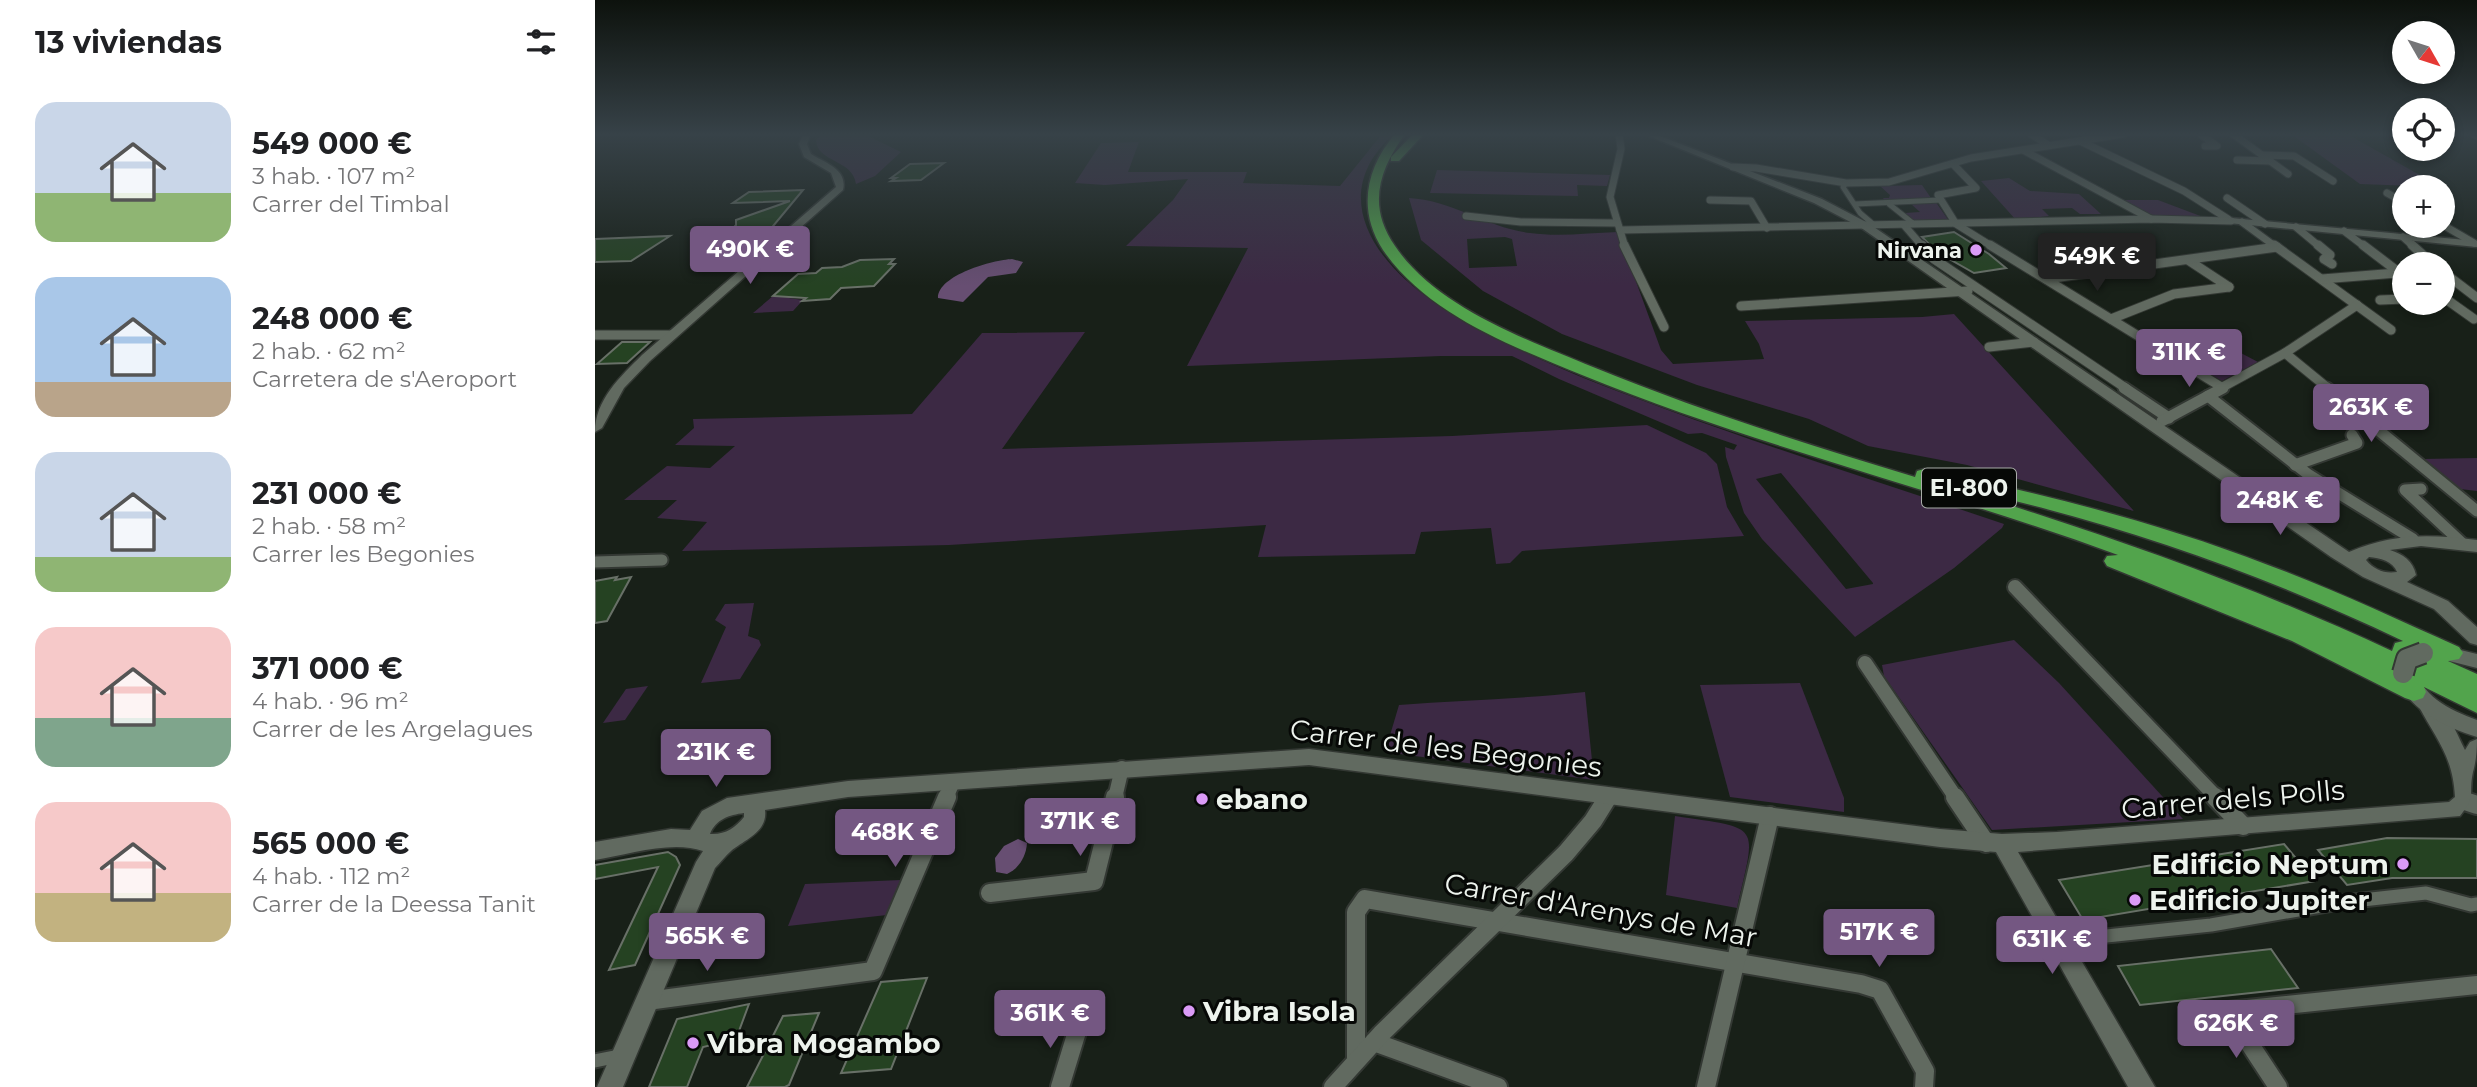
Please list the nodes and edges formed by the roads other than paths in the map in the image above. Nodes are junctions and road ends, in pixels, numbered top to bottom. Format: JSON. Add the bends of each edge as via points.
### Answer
{"nodes":[{"id":1,"x":840,"y":185,"type":"edge"},
{"id":2,"x":1373,"y":185,"type":"edge"},
{"id":3,"x":1385,"y":185,"type":"edge"},
{"id":4,"x":1612,"y":185,"type":"edge"},
{"id":5,"x":1777,"y":185,"type":"edge"},
{"id":6,"x":1845,"y":185,"type":"edge"},
{"id":7,"x":1973,"y":185,"type":"edge"},
{"id":8,"x":2088,"y":185,"type":"edge"},
{"id":9,"x":2171,"y":185,"type":"edge"},
{"id":10,"x":2387,"y":193,"type":"dead end"},
{"id":11,"x":2392,"y":196,"type":"edge"},
{"id":12,"x":2227,"y":198,"type":"dead end"},
{"id":13,"x":1710,"y":200,"type":"dead end"},
{"id":14,"x":1941,"y":200,"type":"junction"},
{"id":15,"x":1855,"y":204,"type":"junction"},
{"id":16,"x":1889,"y":204,"type":"junction"},
{"id":17,"x":1466,"y":216,"type":"dead end"},
{"id":18,"x":2151,"y":219,"type":"junction"},
{"id":19,"x":2237,"y":221,"type":"junction"},
{"id":20,"x":1869,"y":224,"type":"junction"},
{"id":21,"x":1956,"y":224,"type":"junction"},
{"id":22,"x":2265,"y":224,"type":"junction"},
{"id":23,"x":1904,"y":225,"type":"junction"},
{"id":24,"x":1914,"y":225,"type":"junction"},
{"id":25,"x":1618,"y":227,"type":"junction"},
{"id":26,"x":2296,"y":227,"type":"junction"},
{"id":27,"x":1767,"y":228,"type":"junction"},
{"id":28,"x":2343,"y":231,"type":"junction"},
{"id":29,"x":2455,"y":232,"type":"edge"},
{"id":30,"x":2392,"y":236,"type":"edge"},
{"id":31,"x":2404,"y":238,"type":"edge"},
{"id":32,"x":2413,"y":238,"type":"edge"},
{"id":33,"x":2475,"y":244,"type":"edge"},
{"id":34,"x":2277,"y":247,"type":"junction"},
{"id":35,"x":2420,"y":252,"type":"edge"},
{"id":36,"x":2188,"y":260,"type":"junction"},
{"id":37,"x":2332,"y":264,"type":"dead end"},
{"id":38,"x":2392,"y":268,"type":"edge"},
{"id":39,"x":2392,"y":275,"type":"edge"},
{"id":40,"x":2046,"y":279,"type":"junction"},
{"id":41,"x":2322,"y":279,"type":"junction"},
{"id":42,"x":2455,"y":281,"type":"edge"},
{"id":43,"x":1979,"y":289,"type":"junction"},
{"id":44,"x":1960,"y":291,"type":"junction"},
{"id":45,"x":2477,"y":298,"type":"edge"},
{"id":46,"x":2380,"y":300,"type":"dead end"},
{"id":47,"x":2392,"y":300,"type":"edge"},
{"id":48,"x":2357,"y":305,"type":"junction"},
{"id":49,"x":1741,"y":306,"type":"dead end"},
{"id":50,"x":2455,"y":306,"type":"edge"},
{"id":51,"x":2111,"y":319,"type":"junction"},
{"id":52,"x":2475,"y":319,"type":"dead end"},
{"id":53,"x":1664,"y":327,"type":"dead end"},
{"id":54,"x":2391,"y":330,"type":"dead end"},
{"id":55,"x":595,"y":335,"type":"edge"},
{"id":56,"x":670,"y":335,"type":"junction"},
{"id":57,"x":2034,"y":342,"type":"junction"},
{"id":58,"x":1989,"y":347,"type":"dead end"},
{"id":59,"x":2285,"y":354,"type":"junction"},
{"id":60,"x":2223,"y":388,"type":"junction"},
{"id":61,"x":2208,"y":396,"type":"junction"},
{"id":62,"x":2161,"y":422,"type":"junction"},
{"id":63,"x":595,"y":428,"type":"edge"},
{"id":64,"x":2352,"y":435,"type":"dead end"},
{"id":65,"x":2295,"y":465,"type":"junction"},
{"id":66,"x":1921,"y":474,"type":"junction"},
{"id":67,"x":2421,"y":489,"type":"dead end"},
{"id":68,"x":1950,"y":495,"type":"junction"},
{"id":69,"x":2477,"y":511,"type":"edge"},
{"id":70,"x":2407,"y":540,"type":"junction"},
{"id":71,"x":2470,"y":545,"type":"edge"},
{"id":72,"x":661,"y":560,"type":"dead end"},
{"id":73,"x":595,"y":562,"type":"edge"},
{"id":74,"x":2366,"y":562,"type":"junction"},
{"id":75,"x":2403,"y":569,"type":"junction"},
{"id":76,"x":2015,"y":587,"type":"dead end"},
{"id":77,"x":2434,"y":601,"type":"junction"},
{"id":78,"x":2473,"y":633,"type":"edge"},
{"id":79,"x":2454,"y":654,"type":"junction"},
{"id":80,"x":2477,"y":661,"type":"edge"},
{"id":81,"x":1864,"y":663,"type":"dead end"},
{"id":82,"x":2477,"y":685,"type":"edge"},
{"id":83,"x":2420,"y":698,"type":"junction"},
{"id":84,"x":2477,"y":704,"type":"edge"},
{"id":85,"x":2477,"y":729,"type":"edge"},
{"id":86,"x":2477,"y":747,"type":"edge"},
{"id":87,"x":1122,"y":768,"type":"junction"},
{"id":88,"x":2464,"y":770,"type":"junction"},
{"id":89,"x":953,"y":782,"type":"junction"},
{"id":90,"x":1608,"y":797,"type":"junction"},
{"id":91,"x":2471,"y":803,"type":"edge"},
{"id":92,"x":750,"y":813,"type":"junction"},
{"id":93,"x":1770,"y":816,"type":"junction"},
{"id":94,"x":2243,"y":826,"type":"junction"},
{"id":95,"x":703,"y":841,"type":"junction"},
{"id":96,"x":1994,"y":843,"type":"junction"},
{"id":97,"x":595,"y":851,"type":"edge"},
{"id":98,"x":990,"y":892,"type":"dead end"},
{"id":99,"x":2477,"y":904,"type":"edge"},
{"id":100,"x":1499,"y":923,"type":"junction"},
{"id":101,"x":2057,"y":941,"type":"junction"},
{"id":102,"x":1735,"y":962,"type":"junction"},
{"id":103,"x":2477,"y":985,"type":"edge"},
{"id":104,"x":647,"y":1002,"type":"junction"},
{"id":105,"x":1079,"y":1025,"type":"dead end"},
{"id":106,"x":1374,"y":1042,"type":"junction"},
{"id":107,"x":624,"y":1055,"type":"junction"},
{"id":108,"x":1356,"y":1059,"type":"junction"},
{"id":109,"x":595,"y":1062,"type":"edge"},
{"id":110,"x":610,"y":1087,"type":"edge"},
{"id":111,"x":1060,"y":1087,"type":"edge"},
{"id":112,"x":1333,"y":1087,"type":"edge"},
{"id":113,"x":1498,"y":1087,"type":"edge"},
{"id":114,"x":1706,"y":1087,"type":"edge"},
{"id":115,"x":1924,"y":1087,"type":"edge"},
{"id":116,"x":2143,"y":1087,"type":"edge"},
{"id":117,"x":2278,"y":1087,"type":"edge"}],
"edges":[{"from":1,"to":56,"type":"street"},
{"from":2,"to":68,"type":"highway","number":"EI-800","via":[[1371,209],[1377,228],[1398,261],[1457,308],[1517,341],[1679,408]]},
{"from":3,"to":66,"type":"highway","number":"EI-800","via":[[1391,226],[1412,258],[1470,304],[1563,351],[1674,395]]},
{"from":4,"to":25,"type":"street"},
{"from":5,"to":20,"type":"main road"},
{"from":6,"to":15,"type":"street","via":[[1846,195]]},
{"from":7,"to":14,"type":"street","via":[[1976,188],[1938,195]]},
{"from":8,"to":18,"type":"street"},
{"from":9,"to":19,"type":"street"},
{"from":10,"to":11,"type":"street"},
{"from":12,"to":22,"type":"street"},
{"from":13,"to":27,"type":"street","via":[[1751,201]]},
{"from":14,"to":16,"type":"street"},
{"from":14,"to":21,"type":"street"},
{"from":15,"to":16,"type":"street"},
{"from":15,"to":20,"type":"street"},
{"from":16,"to":24,"type":"street"},
{"from":17,"to":25,"type":"street"},
{"from":18,"to":19,"type":"street"},
{"from":18,"to":21,"type":"street"},
{"from":19,"to":22,"type":"street"},
{"from":19,"to":34,"type":"street"},
{"from":20,"to":23,"type":"street"},
{"from":20,"to":27,"type":"street"},
{"from":20,"to":44,"type":"main road"},
{"from":21,"to":24,"type":"street"},
{"from":21,"to":40,"type":"street"},
{"from":22,"to":26,"type":"street"},
{"from":23,"to":24,"type":"street"},
{"from":23,"to":43,"type":"street","via":[[1934,259]]},
{"from":25,"to":27,"type":"street"},
{"from":25,"to":53,"type":"street"},
{"from":26,"to":28,"type":"street"},
{"from":26,"to":37,"type":"street","via":[[2330,255],[2324,259]]},
{"from":28,"to":30,"type":"street"},
{"from":28,"to":38,"type":"street"},
{"from":29,"to":33,"type":"street"},
{"from":31,"to":35,"type":"street"},
{"from":32,"to":33,"type":"street"},
{"from":34,"to":36,"type":"street"},
{"from":34,"to":41,"type":"street"},
{"from":36,"to":40,"type":"street"},
{"from":36,"to":51,"type":"street","via":[[2229,287],[2174,294]]},
{"from":39,"to":41,"type":"street"},
{"from":40,"to":51,"type":"street"},
{"from":41,"to":48,"type":"street"},
{"from":42,"to":45,"type":"street"},
{"from":43,"to":44,"type":"street"},
{"from":43,"to":62,"type":"street"},
{"from":44,"to":49,"type":"street"},
{"from":44,"to":57,"type":"main road"},
{"from":46,"to":47,"type":"street"},
{"from":48,"to":54,"type":"street"},
{"from":48,"to":59,"type":"street"},
{"from":50,"to":52,"type":"street"},
{"from":51,"to":60,"type":"street"},
{"from":55,"to":56,"type":"street"},
{"from":56,"to":63,"type":"street","via":[[619,386]]},
{"from":57,"to":58,"type":"street"},
{"from":57,"to":62,"type":"main road"},
{"from":59,"to":60,"type":"street"},
{"from":59,"to":69,"type":"street"},
{"from":60,"to":61,"type":"street"},
{"from":61,"to":62,"type":"street"},
{"from":61,"to":65,"type":"street"},
{"from":62,"to":74,"type":"main road","via":[[2320,542]]},
{"from":64,"to":65,"type":"street","via":[[2357,443]]},
{"from":65,"to":70,"type":"street"},
{"from":66,"to":79,"type":"highway","via":[[2022,496],[2199,548],[2306,587]]},
{"from":66,"to":82,"type":"highway","number":"EI-800","via":[[2118,535],[2237,578]]},
{"from":67,"to":71,"type":"street","via":[[2405,490]]},
{"from":68,"to":83,"type":"highway","via":[[2246,612],[2353,660]]},
{"from":68,"to":84,"type":"highway","number":"EI-800","via":[[2111,545],[2231,589],[2329,630]]},
{"from":70,"to":71,"type":"main road"},
{"from":70,"to":74,"type":"main road","via":[[2380,544]]},
{"from":70,"to":75,"type":"main road","via":[[2394,550]]},
{"from":72,"to":73,"type":"street"},
{"from":74,"to":75,"type":"main road","via":[[2383,554]]},
{"from":74,"to":75,"type":"main road","via":[[2398,579]]},
{"from":74,"to":77,"type":"main road"},
{"from":75,"to":77,"type":"main road"},
{"from":76,"to":94,"type":"street"},
{"from":77,"to":78,"type":"main road"},
{"from":78,"to":79,"type":"main road","via":[[2470,642]]},
{"from":79,"to":80,"type":"main road"},
{"from":79,"to":83,"type":"main road","bridge":true,"via":[[2423,653],[2407,659],[2403,673]]},
{"from":81,"to":96,"type":"street"},
{"from":83,"to":85,"type":"main road"},
{"from":83,"to":88,"type":"street","name":"Carrer dels Polls","via":[[2453,744]]},
{"from":86,"to":88,"type":"street"},
{"from":87,"to":89,"type":"street","name":"Carrer de les Begonies"},
{"from":87,"to":90,"type":"street","name":"Carrer de les Begonies","via":[[1309,757]]},
{"from":87,"to":98,"type":"street","via":[[1094,881]]},
{"from":88,"to":91,"type":"street","name":"Carrer dels Polls"},
{"from":89,"to":92,"type":"street","name":"Carrer de les Begonies","via":[[848,789],[798,797]]},
{"from":89,"to":104,"type":"street","via":[[873,971]]},
{"from":90,"to":93,"type":"street","name":"Carrer de les Begonies"},
{"from":90,"to":100,"type":"street","via":[[1588,829]]},
{"from":91,"to":94,"type":"street","name":"Carrer dels Polls","via":[[2439,812]]},
{"from":92,"to":95,"type":"street","via":[[741,834],[727,841]]},
{"from":92,"to":95,"type":"street","via":[[723,808]]},
{"from":93,"to":96,"type":"street","name":"Carrer de les Begonies"},
{"from":93,"to":102,"type":"street"},
{"from":94,"to":96,"type":"street","name":"Carrer dels Polls"},
{"from":95,"to":97,"type":"street","via":[[671,838]]},
{"from":95,"to":104,"type":"street"},
{"from":96,"to":101,"type":"street"},
{"from":99,"to":101,"type":"street","via":[[2426,893],[2211,925]]},
{"from":100,"to":102,"type":"street","name":"Carrer d'Arenys de Mar"},
{"from":100,"to":106,"type":"street"},
{"from":100,"to":108,"type":"street","name":"Carrer d'Arenys de Mar","via":[[1365,899],[1356,912]]},
{"from":101,"to":116,"type":"street"},
{"from":102,"to":114,"type":"street"},
{"from":102,"to":115,"type":"street","name":"Carrer d'Arenys de Mar","via":[[1880,990],[1924,1071]]},
{"from":103,"to":117,"type":"street","via":[[2228,1011]]},
{"from":104,"to":107,"type":"street"},
{"from":105,"to":111,"type":"street"},
{"from":106,"to":108,"type":"street"},
{"from":106,"to":113,"type":"street"},
{"from":107,"to":109,"type":"street"},
{"from":107,"to":110,"type":"street"},
{"from":108,"to":112,"type":"street"}]}
